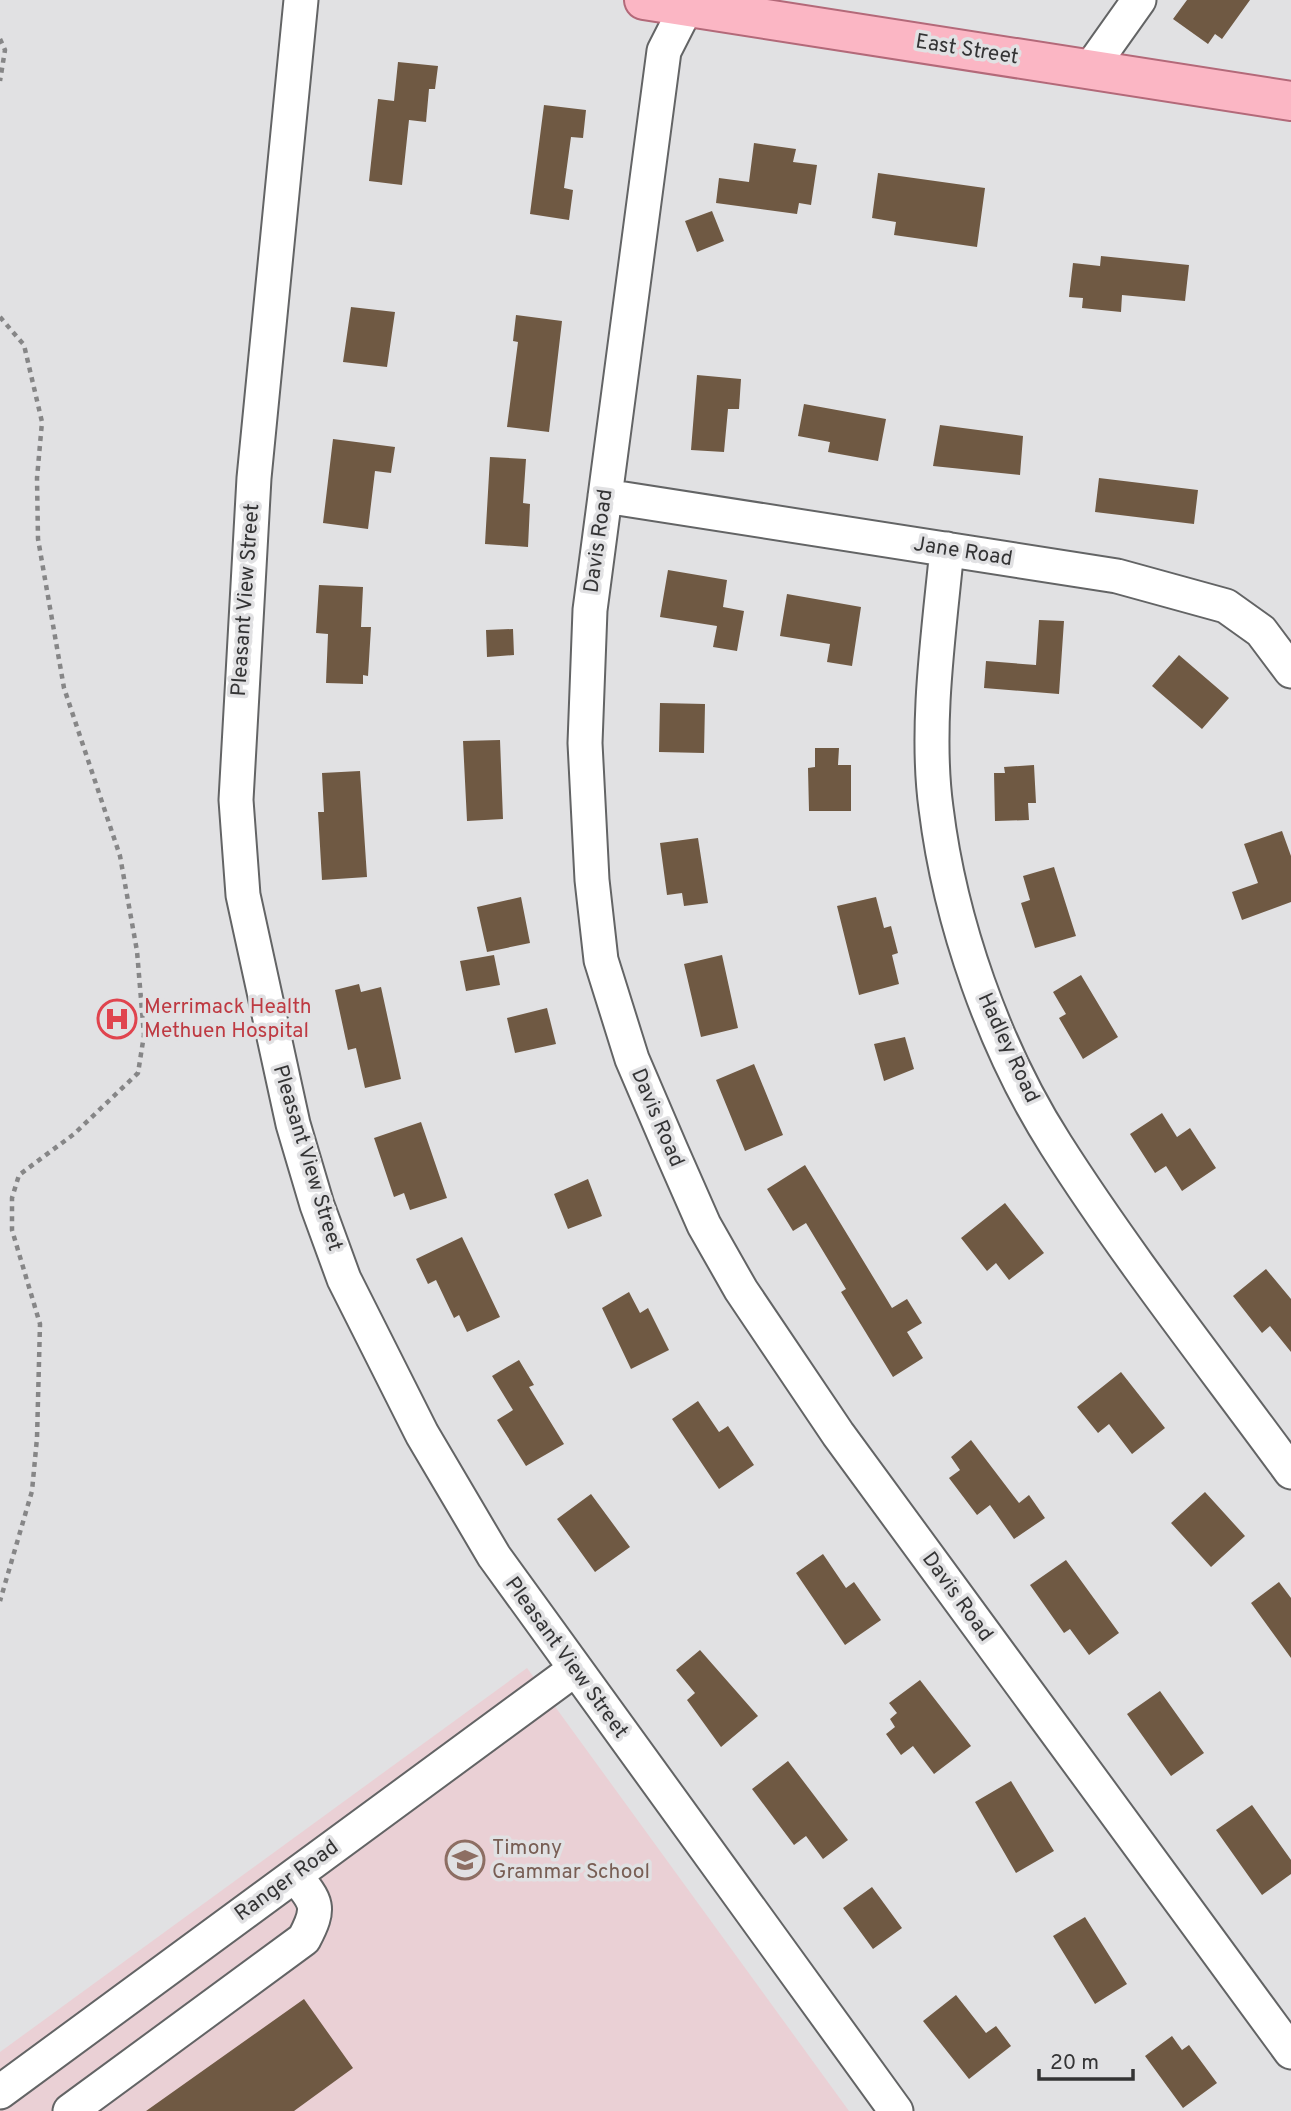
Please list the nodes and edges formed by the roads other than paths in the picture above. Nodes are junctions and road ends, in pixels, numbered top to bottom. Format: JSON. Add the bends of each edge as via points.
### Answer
{"nodes":[{"id":1,"x":301,"y":0,"type":"edge"},
{"id":2,"x":643,"y":0,"type":"edge"},
{"id":3,"x":1139,"y":0,"type":"edge"},
{"id":4,"x":688,"y":3,"type":"edge"},
{"id":5,"x":1090,"y":69,"type":"junction"},
{"id":6,"x":1291,"y":101,"type":"edge"},
{"id":7,"x":605,"y":496,"type":"junction"},
{"id":8,"x":947,"y":549,"type":"junction"},
{"id":9,"x":1291,"y":671,"type":"edge"},
{"id":10,"x":1291,"y":1472,"type":"edge"},
{"id":11,"x":574,"y":1670,"type":"junction"},
{"id":12,"x":295,"y":1876,"type":"junction"},
{"id":13,"x":1291,"y":2052,"type":"edge"},
{"id":14,"x":0,"y":2092,"type":"edge"},
{"id":15,"x":70,"y":2111,"type":"edge"},
{"id":16,"x":896,"y":2111,"type":"edge"}],
"edges":[{"from":1,"to":11,"type":"street","name":"Pleasant View Street","via":[[245,598],[236,800],[243,895],[293,1124],[344,1279],[459,1500]]},
{"from":2,"to":4,"type":"main road","name":"East Street"},
{"from":3,"to":5,"type":"street"},
{"from":4,"to":5,"type":"main road","name":"East Street"},
{"from":4,"to":7,"type":"street","name":"Davis Road","via":[[664,51]]},
{"from":5,"to":6,"type":"main road","name":"East Street"},
{"from":7,"to":8,"type":"street","name":"Jane Road"},
{"from":7,"to":13,"type":"street","name":"Davis Road","via":[[590,610],[586,730],[592,880],[601,960],[632,1059],[704,1225],[790,1366]]},
{"from":8,"to":9,"type":"street","name":"Jane Road","via":[[1117,576],[1226,606],[1261,631]]},
{"from":8,"to":10,"type":"street","name":"Hadley Road","via":[[934,692],[935,805],[948,891],[983,998],[1055,1143]]},
{"from":11,"to":12,"type":"street","name":"Ranger Road"},
{"from":11,"to":16,"type":"street","name":"Pleasant View Street"},
{"from":12,"to":14,"type":"street","name":"Ranger Road"},
{"from":12,"to":15,"type":"street","via":[[314,1899],[315,1918],[304,1939]]}]}
